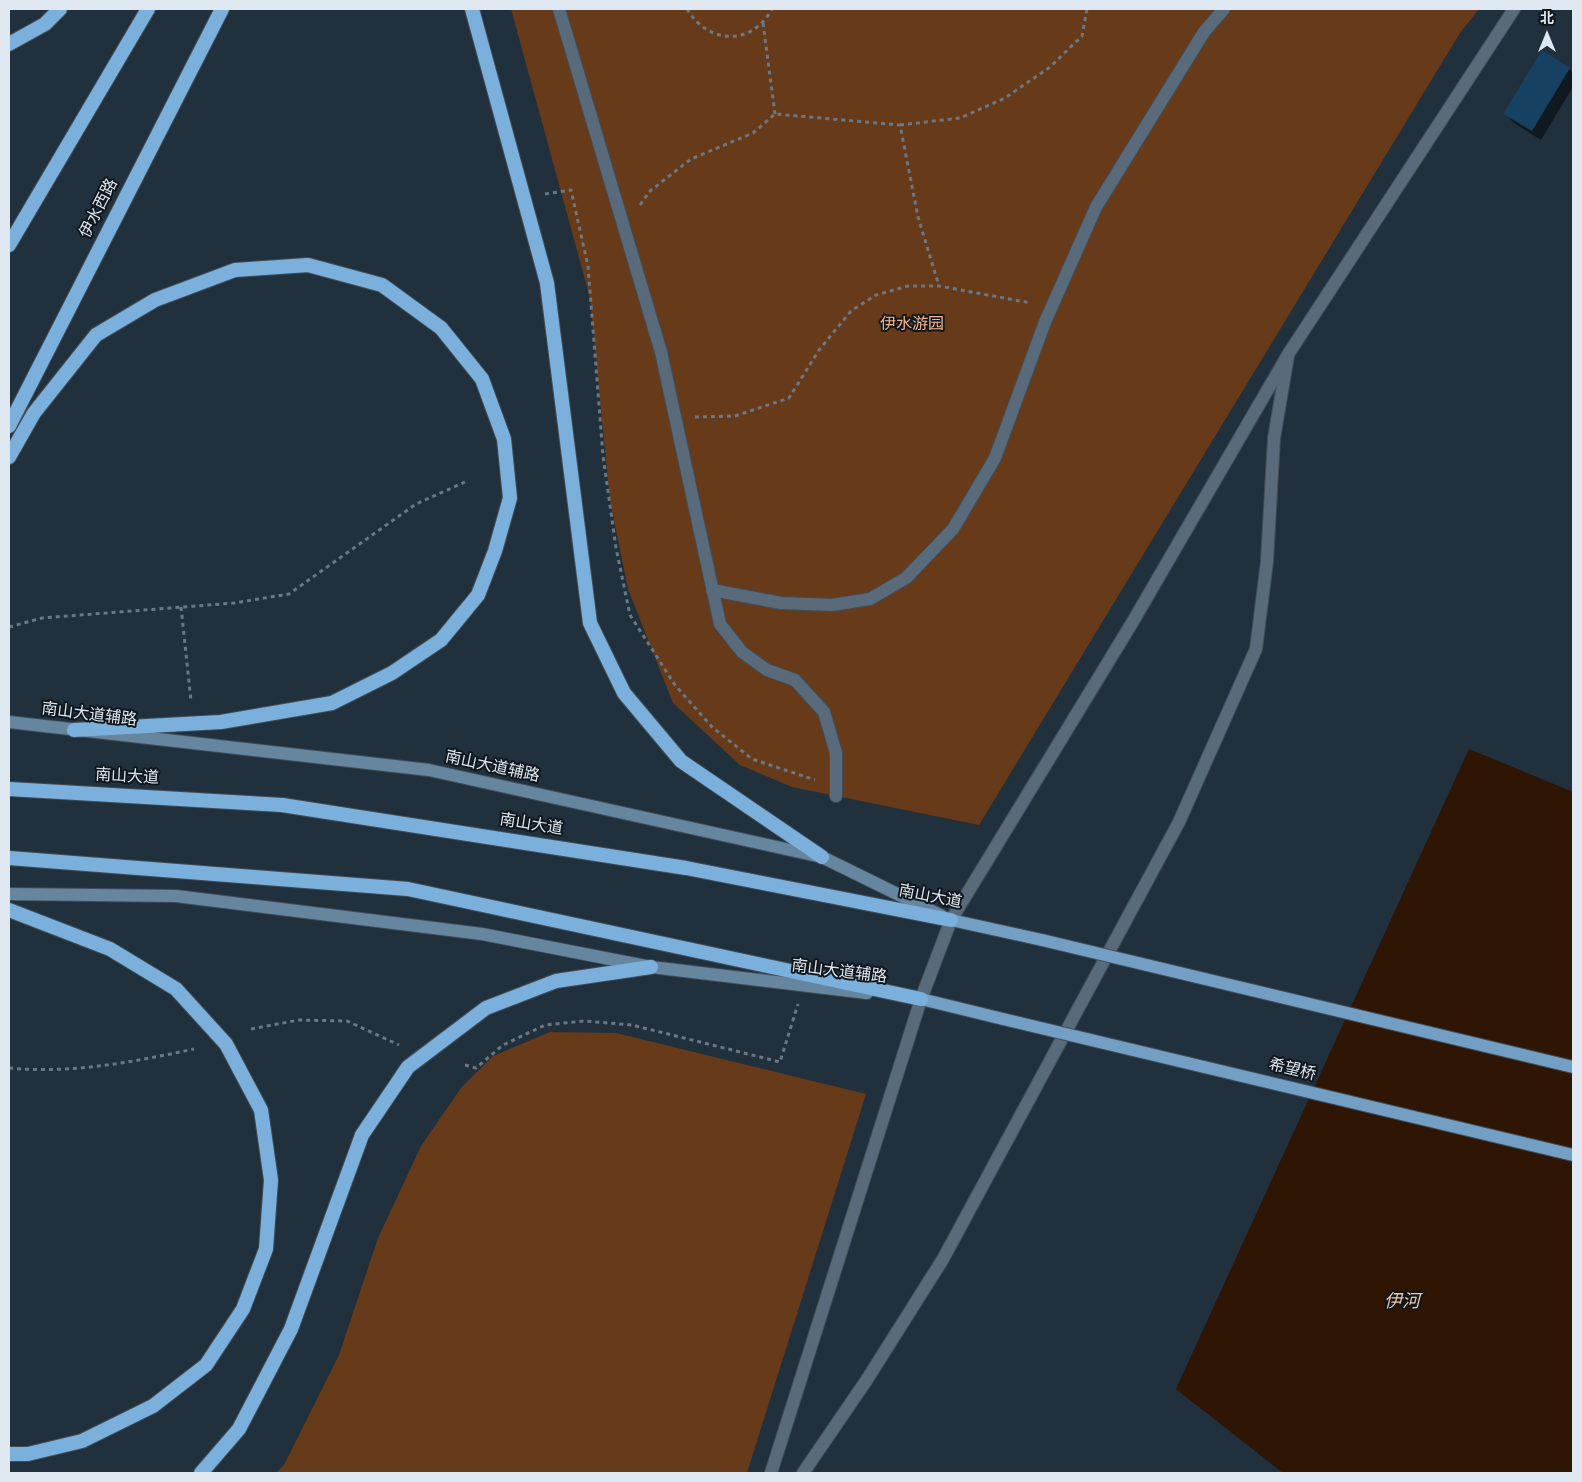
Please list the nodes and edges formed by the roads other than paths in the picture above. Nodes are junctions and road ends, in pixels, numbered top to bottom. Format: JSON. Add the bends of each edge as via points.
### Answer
{"nodes":[{"id":1,"x":60,"y":9,"type":"edge"},
{"id":2,"x":148,"y":9,"type":"edge"},
{"id":3,"x":222,"y":9,"type":"edge"},
{"id":4,"x":472,"y":9,"type":"edge"},
{"id":5,"x":559,"y":9,"type":"edge"},
{"id":6,"x":1224,"y":9,"type":"edge"},
{"id":7,"x":1514,"y":9,"type":"edge"},
{"id":8,"x":9,"y":44,"type":"edge"},
{"id":9,"x":9,"y":245,"type":"edge"},
{"id":10,"x":1289,"y":353,"type":"junction"},
{"id":11,"x":9,"y":426,"type":"edge"},
{"id":12,"x":9,"y":457,"type":"edge"},
{"id":13,"x":712,"y":590,"type":"junction"},
{"id":14,"x":9,"y":722,"type":"edge"},
{"id":15,"x":74,"y":730,"type":"junction"},
{"id":16,"x":9,"y":789,"type":"edge"},
{"id":17,"x":836,"y":796,"type":"dead end"},
{"id":18,"x":822,"y":857,"type":"junction"},
{"id":19,"x":9,"y":858,"type":"edge"},
{"id":20,"x":9,"y":894,"type":"edge"},
{"id":21,"x":9,"y":910,"type":"edge"},
{"id":22,"x":951,"y":920,"type":"junction"},
{"id":23,"x":651,"y":967,"type":"junction"},
{"id":24,"x":921,"y":999,"type":"junction"},
{"id":25,"x":1573,"y":1067,"type":"edge"},
{"id":26,"x":1573,"y":1155,"type":"edge"},
{"id":27,"x":9,"y":1454,"type":"edge"},
{"id":28,"x":201,"y":1473,"type":"edge"},
{"id":29,"x":771,"y":1473,"type":"edge"},
{"id":30,"x":803,"y":1473,"type":"edge"}],
"edges":[{"from":1,"to":8,"type":"highway","via":[[45,24]]},
{"from":2,"to":9,"type":"highway"},
{"from":3,"to":11,"type":"highway","name":"伊水西路"},
{"from":4,"to":18,"type":"highway","via":[[547,283],[590,624],[624,693],[681,761]]},
{"from":5,"to":13,"type":"street","via":[[661,352]]},
{"from":6,"to":13,"type":"street","via":[[1204,32],[1096,207],[1052,308],[995,458],[953,529],[906,578],[870,600],[832,605],[781,603]]},
{"from":7,"to":10,"type":"street"},
{"from":10,"to":22,"type":"street","via":[[1132,622]]},
{"from":10,"to":30,"type":"street","via":[[1274,438],[1267,561],[1256,648],[1179,822],[943,1258],[866,1381]]},
{"from":12,"to":15,"type":"highway","via":[[34,414],[96,335],[155,300],[235,270],[308,265],[382,285],[441,328],[482,379],[504,440],[510,498],[495,551],[478,594],[441,640],[392,673],[332,704],[221,722]]},
{"from":13,"to":17,"type":"street","via":[[720,624],[742,652],[767,670],[795,680],[824,712],[836,753]]},
{"from":14,"to":15,"type":"main road","name":"南山大道辅路"},
{"from":15,"to":18,"type":"main road","name":"南山大道辅路","via":[[429,770]]},
{"from":16,"to":22,"type":"highway","name":"南山大道","via":[[282,805],[686,868]]},
{"from":18,"to":22,"type":"main road","name":"南山大道辅路"},
{"from":19,"to":24,"type":"highway","via":[[408,888]]},
{"from":20,"to":23,"type":"main road","name":"南山大道辅路","via":[[176,896],[482,934]]},
{"from":21,"to":27,"type":"highway","via":[[110,949],[176,989],[226,1044],[261,1110],[271,1180],[266,1249],[243,1309],[206,1364],[153,1406],[82,1441],[28,1454]]},
{"from":22,"to":24,"type":"street"},
{"from":22,"to":25,"type":"main road","name":"南山大道","bridge":true},
{"from":23,"to":24,"type":"main road","name":"南山大道辅路"},
{"from":23,"to":28,"type":"highway","via":[[556,981],[486,1008],[408,1067],[362,1135],[290,1329],[239,1429]]},
{"from":24,"to":26,"type":"main road","name":"希望桥","bridge":true},
{"from":24,"to":29,"type":"street"}]}
